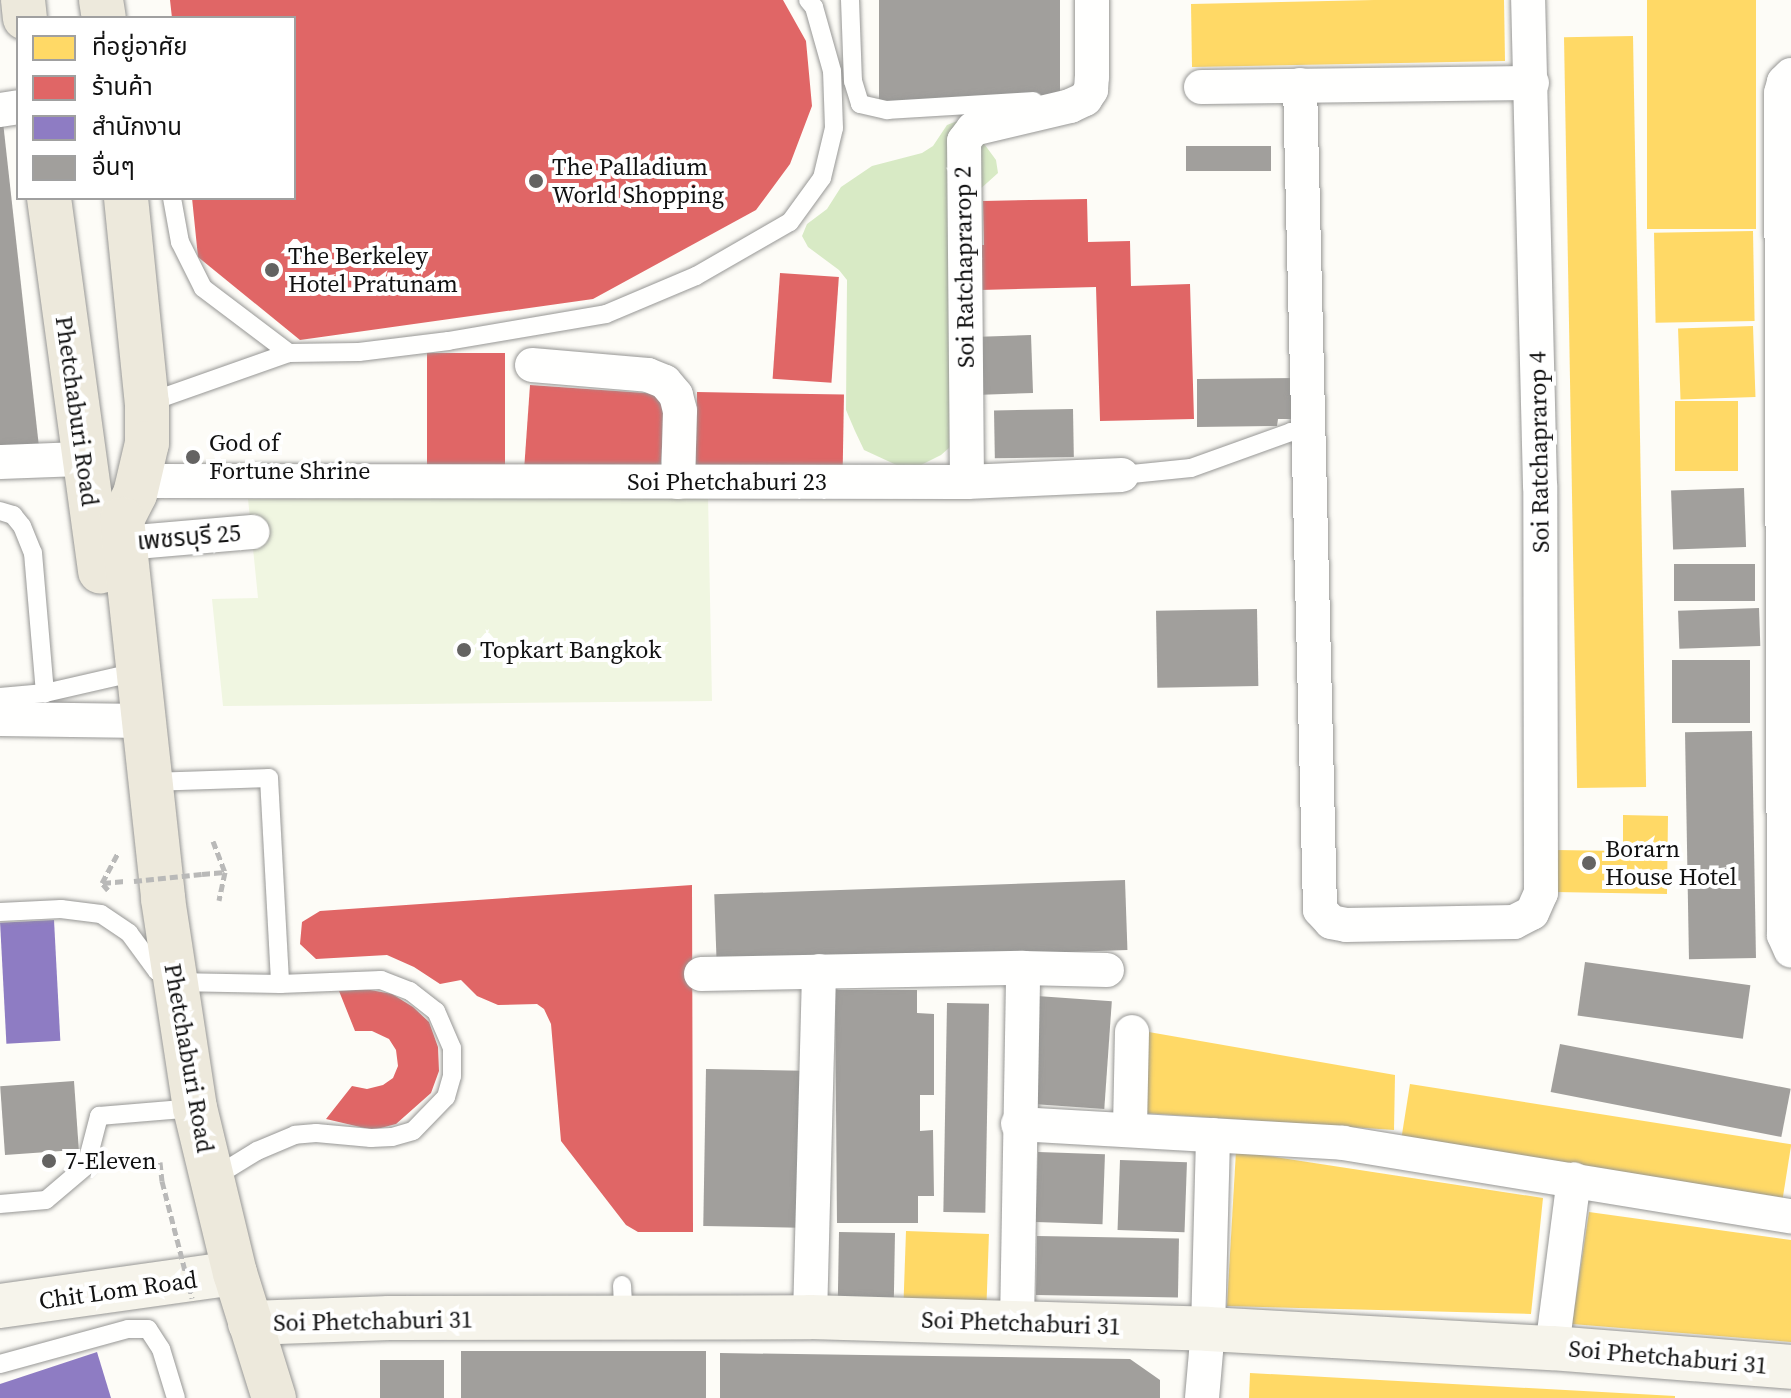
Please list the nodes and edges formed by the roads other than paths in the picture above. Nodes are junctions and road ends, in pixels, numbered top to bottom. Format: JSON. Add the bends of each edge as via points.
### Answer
{"nodes":[{"id":1,"x":808,"y":0,"type":"edge"},
{"id":2,"x":850,"y":0,"type":"edge"},
{"id":3,"x":1081,"y":0,"type":"edge"},
{"id":4,"x":1092,"y":0,"type":"edge"},
{"id":5,"x":1528,"y":0,"type":"edge"},
{"id":6,"x":1791,"y":75,"type":"edge"},
{"id":7,"x":1532,"y":83,"type":"junction"},
{"id":8,"x":1300,"y":85,"type":"junction"},
{"id":9,"x":1201,"y":87,"type":"dead end"},
{"id":10,"x":49,"y":200,"type":"edge"},
{"id":11,"x":126,"y":200,"type":"edge"},
{"id":12,"x":172,"y":200,"type":"edge"},
{"id":13,"x":289,"y":353,"type":"junction"},
{"id":14,"x":532,"y":365,"type":"dead end"},
{"id":15,"x":147,"y":403,"type":"junction"},
{"id":16,"x":1308,"y":433,"type":"junction"},
{"id":17,"x":83,"y":459,"type":"junction"},
{"id":18,"x":0,"y":462,"type":"edge"},
{"id":19,"x":1122,"y":475,"type":"joint"},
{"id":20,"x":139,"y":481,"type":"junction"},
{"id":21,"x":678,"y":482,"type":"junction"},
{"id":22,"x":967,"y":482,"type":"junction"},
{"id":23,"x":0,"y":511,"type":"edge"},
{"id":24,"x":253,"y":532,"type":"dead end"},
{"id":25,"x":124,"y":543,"type":"junction"},
{"id":26,"x":45,"y":693,"type":"junction"},
{"id":27,"x":0,"y":697,"type":"edge"},
{"id":28,"x":135,"y":702,"type":"junction"},
{"id":29,"x":0,"y":719,"type":"edge"},
{"id":30,"x":150,"y":782,"type":"junction"},
{"id":31,"x":0,"y":912,"type":"edge"},
{"id":32,"x":1791,"y":951,"type":"edge"},
{"id":33,"x":1023,"y":968,"type":"junction"},
{"id":34,"x":1107,"y":970,"type":"dead end"},
{"id":35,"x":819,"y":971,"type":"junction"},
{"id":36,"x":701,"y":974,"type":"dead end"},
{"id":37,"x":174,"y":982,"type":"junction"},
{"id":38,"x":280,"y":984,"type":"junction"},
{"id":39,"x":1132,"y":1032,"type":"dead end"},
{"id":40,"x":195,"y":1108,"type":"junction"},
{"id":41,"x":1018,"y":1124,"type":"junction"},
{"id":42,"x":1130,"y":1127,"type":"junction"},
{"id":43,"x":1213,"y":1135,"type":"junction"},
{"id":44,"x":212,"y":1179,"type":"junction"},
{"id":45,"x":1574,"y":1179,"type":"junction"},
{"id":46,"x":0,"y":1204,"type":"edge"},
{"id":47,"x":1791,"y":1216,"type":"edge"},
{"id":48,"x":235,"y":1273,"type":"junction"},
{"id":49,"x":12,"y":1305,"type":"edge"},
{"id":50,"x":810,"y":1317,"type":"junction"},
{"id":51,"x":250,"y":1323,"type":"junction"},
{"id":52,"x":1017,"y":1324,"type":"junction"},
{"id":53,"x":1208,"y":1329,"type":"junction"},
{"id":54,"x":1552,"y":1348,"type":"junction"},
{"id":55,"x":0,"y":1364,"type":"edge"},
{"id":56,"x":1791,"y":1367,"type":"edge"},
{"id":57,"x":176,"y":1398,"type":"edge"},
{"id":58,"x":274,"y":1398,"type":"edge"},
{"id":59,"x":1202,"y":1398,"type":"edge"}],
"edges":[{"from":1,"to":13,"type":"lane","via":[[832,71],[834,128],[822,178],[790,222],[696,276],[606,314],[389,349]]},
{"from":2,"to":3,"type":"lane","via":[[856,96],[871,109],[887,110],[1074,95],[1084,79]]},
{"from":4,"to":22,"type":"street","name":"Soi Ratchaprarop 2","via":[[1092,77],[1085,99],[973,129],[964,141]]},
{"from":5,"to":7,"type":"street","name":"Soi Ratchaprarop 4"},
{"from":6,"to":32,"type":"street","via":[[1781,93],[1781,124],[1784,935]]},
{"from":7,"to":8,"type":"street"},
{"from":7,"to":16,"type":"street","name":"Soi Ratchaprarop 4","via":[[1541,893],[1525,919],[1346,925],[1331,922],[1320,910]]},
{"from":8,"to":9,"type":"street"},
{"from":8,"to":16,"type":"street"},
{"from":10,"to":17,"type":"main road","name":"Phetchaburi Road"},
{"from":11,"to":15,"type":"main road","name":"Phetchaburi Road"},
{"from":12,"to":13,"type":"lane","via":[[180,242],[203,288]]},
{"from":13,"to":15,"type":"lane"},
{"from":14,"to":21,"type":"street","via":[[648,375],[665,382],[680,411]]},
{"from":15,"to":20,"type":"main road","name":"Phetchaburi Road","via":[[147,443]]},
{"from":16,"to":19,"type":"lane","name":"Soi Phetchaburi 23","via":[[1291,432],[1191,468]]},
{"from":17,"to":18,"type":"street"},
{"from":17,"to":28,"type":"main road","name":"Phetchaburi Road"},
{"from":19,"to":22,"type":"street","name":"Soi Phetchaburi 23"},
{"from":20,"to":21,"type":"street","name":"Soi Phetchaburi 23"},
{"from":20,"to":25,"type":"main road","name":"Phetchaburi Road","via":[[122,519]]},
{"from":21,"to":22,"type":"street","name":"Soi Phetchaburi 23"},
{"from":23,"to":26,"type":"lane","via":[[13,515],[22,526],[33,553]]},
{"from":24,"to":25,"type":"street","name":"เพชรบุรี 25"},
{"from":25,"to":28,"type":"main road","name":"Phetchaburi Road"},
{"from":26,"to":27,"type":"lane"},
{"from":26,"to":28,"type":"lane"},
{"from":28,"to":29,"type":"street"},
{"from":28,"to":30,"type":"main road","name":"Phetchaburi Road"},
{"from":30,"to":37,"type":"main road","name":"Phetchaburi Road"},
{"from":30,"to":38,"type":"lane","via":[[269,778]]},
{"from":31,"to":37,"type":"lane","via":[[61,909],[101,914],[115,920],[157,971]]},
{"from":33,"to":34,"type":"street"},
{"from":33,"to":35,"type":"street"},
{"from":33,"to":41,"type":"street"},
{"from":35,"to":36,"type":"street"},
{"from":35,"to":50,"type":"street"},
{"from":37,"to":38,"type":"lane"},
{"from":37,"to":40,"type":"main road","name":"Phetchaburi Road"},
{"from":38,"to":44,"type":"lane","via":[[381,980],[410,991],[436,1011],[446,1029],[452,1062],[446,1097],[413,1131],[382,1138],[295,1135]]},
{"from":39,"to":42,"type":"street"},
{"from":40,"to":44,"type":"main road","name":"Phetchaburi Road"},
{"from":40,"to":46,"type":"lane","via":[[99,1116],[86,1166],[46,1200]]},
{"from":41,"to":42,"type":"street"},
{"from":41,"to":52,"type":"street"},
{"from":42,"to":43,"type":"street"},
{"from":43,"to":45,"type":"street","via":[[1343,1143]]},
{"from":43,"to":53,"type":"street"},
{"from":44,"to":48,"type":"main road","name":"Phetchaburi Road"},
{"from":45,"to":47,"type":"street"},
{"from":45,"to":54,"type":"street"},
{"from":48,"to":49,"type":"street","name":"Chit Lom Road"},
{"from":48,"to":51,"type":"main road","name":"Phetchaburi Road"},
{"from":50,"to":51,"type":"street","name":"Soi Phetchaburi 31","via":[[623,1302]]},
{"from":50,"to":52,"type":"street","name":"Soi Phetchaburi 31"},
{"from":51,"to":58,"type":"main road","name":"Phetchaburi Road"},
{"from":52,"to":53,"type":"street","name":"Soi Phetchaburi 31"},
{"from":53,"to":54,"type":"street","name":"Soi Phetchaburi 31"},
{"from":53,"to":59,"type":"street"},
{"from":54,"to":56,"type":"street","name":"Soi Phetchaburi 31"},
{"from":55,"to":57,"type":"lane","via":[[128,1329],[148,1329],[161,1349]]}]}
